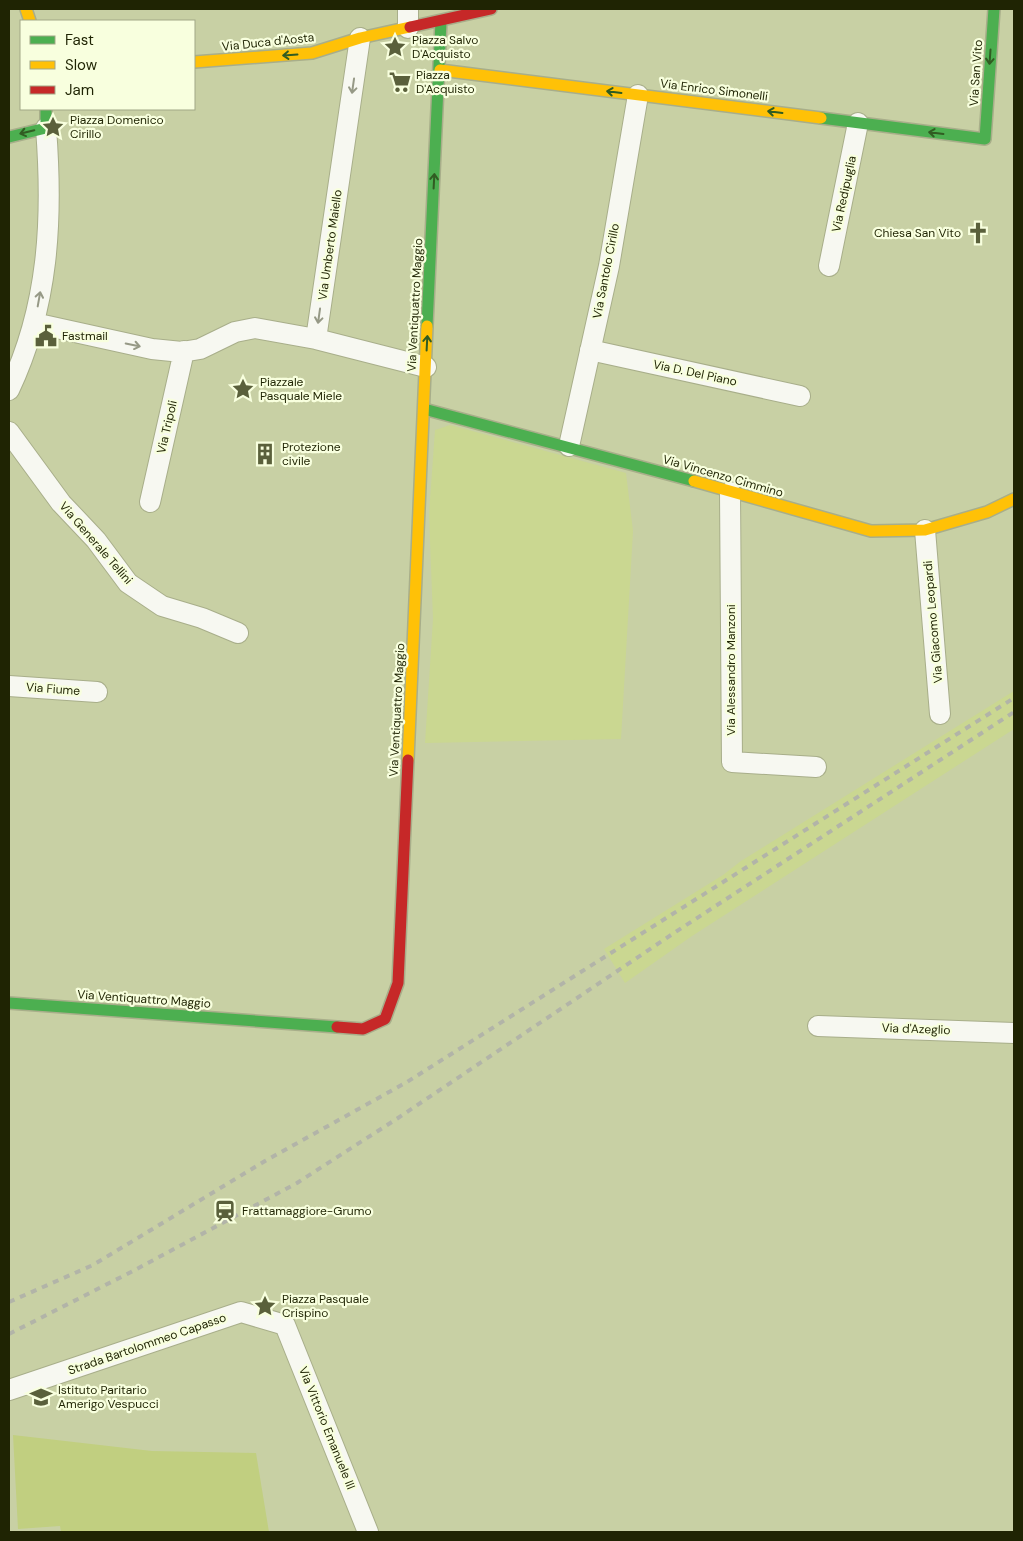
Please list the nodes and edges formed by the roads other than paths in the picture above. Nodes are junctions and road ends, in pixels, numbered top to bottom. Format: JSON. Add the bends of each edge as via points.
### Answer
{"nodes":[{"id":1,"x":491,"y":9,"type":"edge"},
{"id":2,"x":994,"y":9,"type":"edge"},
{"id":3,"x":408,"y":18,"type":"edge"},
{"id":4,"x":441,"y":22,"type":"junction"},
{"id":5,"x":360,"y":38,"type":"junction"},
{"id":6,"x":195,"y":62,"type":"edge"},
{"id":7,"x":440,"y":70,"type":"junction"},
{"id":8,"x":638,"y":94,"type":"junction"},
{"id":9,"x":47,"y":115,"type":"edge"},
{"id":10,"x":858,"y":123,"type":"junction"},
{"id":11,"x":9,"y":137,"type":"edge"},
{"id":12,"x":984,"y":139,"type":"joint"},
{"id":13,"x":829,"y":266,"type":"dead end"},
{"id":14,"x":34,"y":323,"type":"junction"},
{"id":15,"x":316,"y":339,"type":"junction"},
{"id":16,"x":590,"y":350,"type":"junction"},
{"id":17,"x":184,"y":351,"type":"junction"},
{"id":18,"x":426,"y":366,"type":"junction"},
{"id":19,"x":12,"y":384,"type":"edge"},
{"id":20,"x":800,"y":396,"type":"dead end"},
{"id":21,"x":424,"y":409,"type":"junction"},
{"id":22,"x":9,"y":432,"type":"edge"},
{"id":23,"x":569,"y":446,"type":"junction"},
{"id":24,"x":730,"y":492,"type":"junction"},
{"id":25,"x":1014,"y":499,"type":"edge"},
{"id":26,"x":150,"y":502,"type":"dead end"},
{"id":27,"x":925,"y":530,"type":"junction"},
{"id":28,"x":238,"y":633,"type":"dead end"},
{"id":29,"x":9,"y":686,"type":"edge"},
{"id":30,"x":97,"y":692,"type":"dead end"},
{"id":31,"x":940,"y":714,"type":"dead end"},
{"id":32,"x":816,"y":767,"type":"dead end"},
{"id":33,"x":9,"y":1004,"type":"edge"},
{"id":34,"x":818,"y":1026,"type":"dead end"},
{"id":35,"x":1014,"y":1033,"type":"edge"},
{"id":36,"x":286,"y":1324,"type":"joint"},
{"id":37,"x":9,"y":1390,"type":"edge"},
{"id":38,"x":368,"y":1532,"type":"edge"}],
"edges":[{"from":1,"to":4,"type":"street","name":"Via Duca d'Aosta"},
{"from":2,"to":12,"type":"street","name":"Via San Vito","one_way":true},
{"from":3,"to":4,"type":"street","name":"Via Duca d'Aosta"},
{"from":3,"to":5,"type":"street","name":"Via Duca d'Aosta"},
{"from":4,"to":7,"type":"street","name":"Via Ventiquattro Maggio"},
{"from":5,"to":6,"type":"street","name":"Via Duca d'Aosta","one_way":true,"via":[[312,53]]},
{"from":5,"to":15,"type":"street","name":"Via Umberto Maiello","one_way":true},
{"from":8,"to":7,"type":"street","name":"Via Enrico Simonelli","one_way":true},
{"from":18,"to":7,"type":"street","name":"Via Ventiquattro Maggio","one_way":true},
{"from":10,"to":8,"type":"street","name":"Via Enrico Simonelli","one_way":true},
{"from":8,"to":16,"type":"street","name":"Via Santolo Cirillo","via":[[609,266]]},
{"from":9,"to":11,"type":"street","one_way":true},
{"from":14,"to":9,"type":"street","one_way":true,"via":[[46,259],[51,187]]},
{"from":12,"to":10,"type":"street","name":"Via Enrico Simonelli","one_way":true},
{"from":10,"to":13,"type":"street","name":"Via Redipuglia"},
{"from":14,"to":17,"type":"street","one_way":true,"via":[[152,349]]},
{"from":14,"to":19,"type":"street","via":[[22,364]]},
{"from":15,"to":17,"type":"street","via":[[255,328],[235,332],[200,349]]},
{"from":15,"to":18,"type":"street"},
{"from":16,"to":20,"type":"street","name":"Via D. Del Piano"},
{"from":16,"to":23,"type":"street","name":"Via Santolo Cirillo"},
{"from":17,"to":26,"type":"street","name":"Via Tripoli"},
{"from":18,"to":21,"type":"street","name":"Via Ventiquattro Maggio"},
{"from":21,"to":23,"type":"street","name":"Via Vincenzo Cimmino"},
{"from":21,"to":33,"type":"street","name":"Via Ventiquattro Maggio","via":[[398,983],[385,1019],[363,1029]]},
{"from":22,"to":28,"type":"street","name":"Via Generale Tellini","via":[[61,503],[96,540],[128,583],[162,606]]},
{"from":23,"to":24,"type":"street","name":"Via Vincenzo Cimmino"},
{"from":24,"to":27,"type":"street","name":"Via Vincenzo Cimmino","via":[[871,531]]},
{"from":24,"to":32,"type":"street","name":"Via Alessandro Manzoni","via":[[732,762]]},
{"from":25,"to":27,"type":"street","name":"Via Vincenzo Cimmino","via":[[987,512]]},
{"from":27,"to":31,"type":"street","name":"Via Giacomo Leopardi"},
{"from":29,"to":30,"type":"street","name":"Via Fiume"},
{"from":34,"to":35,"type":"street","name":"Via d'Azeglio"},
{"from":36,"to":37,"type":"street","name":"Strada Bartolommeo Capasso","via":[[241,1312]]},
{"from":36,"to":38,"type":"street","name":"Via Vittorio Emanuele III"}]}
